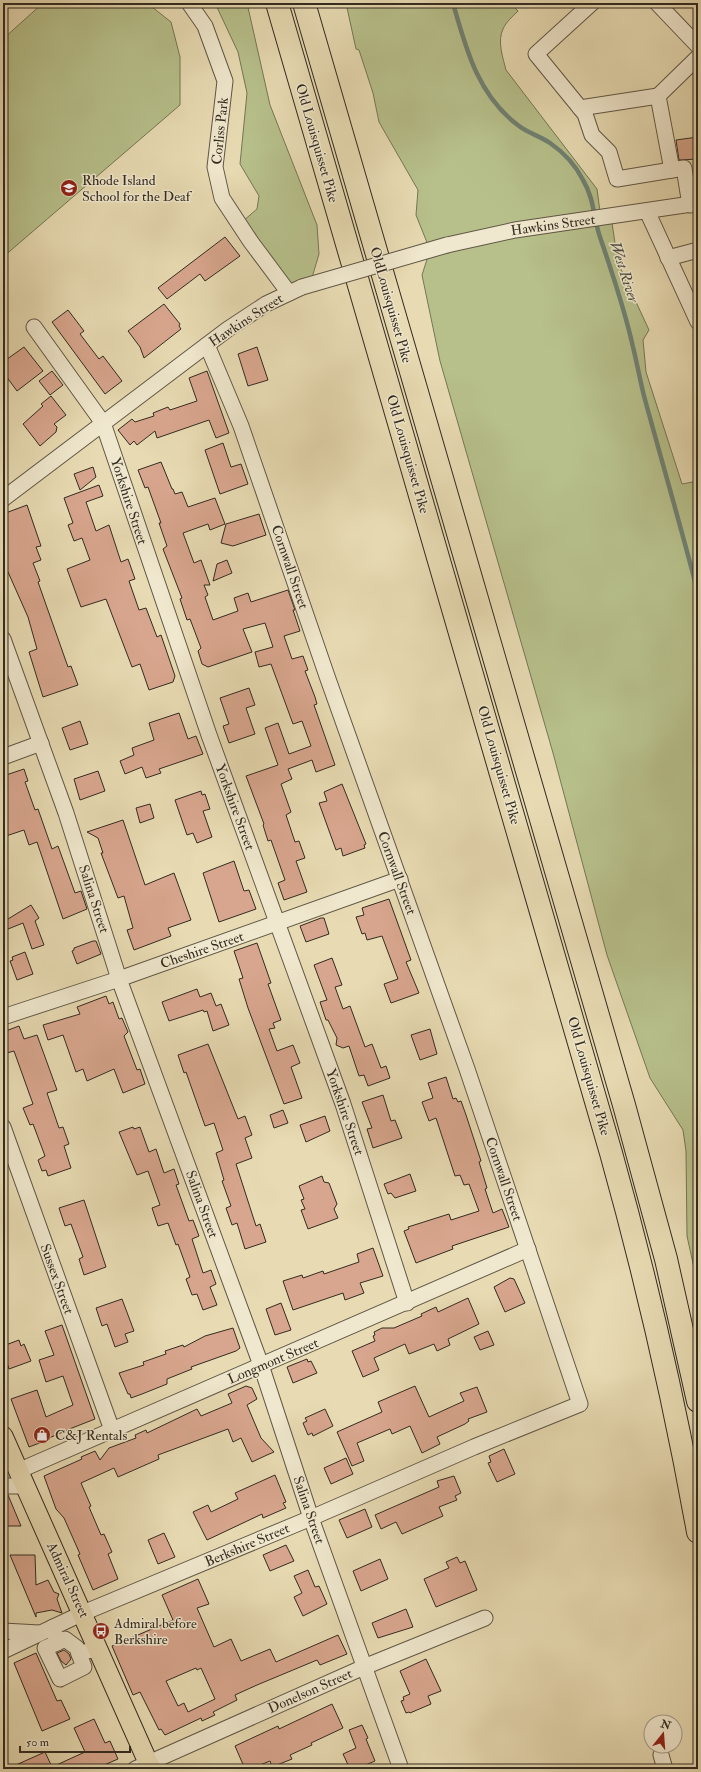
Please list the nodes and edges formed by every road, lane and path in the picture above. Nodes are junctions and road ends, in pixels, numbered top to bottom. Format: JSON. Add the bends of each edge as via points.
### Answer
{"nodes":[{"id":1,"x":189,"y":3,"type":"edge"},
{"id":2,"x":277,"y":3,"type":"edge"},
{"id":3,"x":304,"y":3,"type":"edge"},
{"id":4,"x":310,"y":3,"type":"edge"},
{"id":5,"x":592,"y":3,"type":"edge"},
{"id":6,"x":657,"y":3,"type":"edge"},
{"id":7,"x":314,"y":38,"type":"junction"},
{"id":8,"x":698,"y":46,"type":"edge"},
{"id":9,"x":698,"y":57,"type":"edge"},
{"id":10,"x":658,"y":96,"type":"junction"},
{"id":11,"x":580,"y":108,"type":"junction"},
{"id":12,"x":672,"y":170,"type":"junction"},
{"id":13,"x":694,"y":204,"type":"edge"},
{"id":14,"x":647,"y":211,"type":"junction"},
{"id":15,"x":698,"y":250,"type":"edge"},
{"id":16,"x":668,"y":258,"type":"junction"},
{"id":17,"x":296,"y":290,"type":"junction"},
{"id":18,"x":698,"y":322,"type":"edge"},
{"id":19,"x":34,"y":327,"type":"dead end"},
{"id":20,"x":206,"y":345,"type":"junction"},
{"id":21,"x":103,"y":424,"type":"junction"},
{"id":22,"x":3,"y":499,"type":"edge"},
{"id":23,"x":468,"y":571,"type":"joint"},
{"id":24,"x":3,"y":640,"type":"edge"},
{"id":25,"x":41,"y":743,"type":"junction"},
{"id":26,"x":3,"y":757,"type":"edge"},
{"id":27,"x":400,"y":879,"type":"junction"},
{"id":28,"x":278,"y":924,"type":"junction"},
{"id":29,"x":119,"y":979,"type":"junction"},
{"id":30,"x":3,"y":1016,"type":"edge"},
{"id":31,"x":3,"y":1127,"type":"edge"},
{"id":32,"x":6,"y":1147,"type":"edge"},
{"id":33,"x":528,"y":1249,"type":"junction"},
{"id":34,"x":407,"y":1303,"type":"junction"},
{"id":35,"x":261,"y":1365,"type":"junction"},
{"id":36,"x":698,"y":1401,"type":"edge"},
{"id":37,"x":580,"y":1404,"type":"joint"},
{"id":38,"x":112,"y":1430,"type":"junction"},
{"id":39,"x":3,"y":1436,"type":"edge"},
{"id":40,"x":21,"y":1478,"type":"junction"},
{"id":41,"x":3,"y":1486,"type":"edge"},
{"id":42,"x":311,"y":1518,"type":"junction"},
{"id":43,"x":698,"y":1532,"type":"edge"},
{"id":44,"x":83,"y":1613,"type":"junction"},
{"id":45,"x":485,"y":1618,"type":"dead end"},
{"id":46,"x":47,"y":1630,"type":"junction"},
{"id":47,"x":3,"y":1631,"type":"edge"},
{"id":48,"x":57,"y":1643,"type":"junction"},
{"id":49,"x":97,"y":1648,"type":"junction"},
{"id":50,"x":3,"y":1651,"type":"edge"},
{"id":51,"x":79,"y":1654,"type":"junction"},
{"id":52,"x":364,"y":1667,"type":"junction"},
{"id":53,"x":145,"y":1767,"type":"edge"},
{"id":54,"x":402,"y":1769,"type":"edge"}],
"edges":[{"from":1,"to":17,"type":"street","name":"Corliss Park","via":[[205,26],[225,81],[215,167],[222,198],[251,242]]},
{"from":2,"to":43,"type":"highway","name":"Old Louisquisset Pike","via":[[621,1190],[664,1366]]},
{"from":3,"to":7,"type":"highway"},
{"from":4,"to":7,"type":"highway"},
{"from":5,"to":11,"type":"street","via":[[536,54]]},
{"from":6,"to":8,"type":"street"},
{"from":7,"to":23,"type":"highway","name":"OldLouisquisset Pike"},
{"from":9,"to":10,"type":"street"},
{"from":10,"to":11,"type":"street"},
{"from":10,"to":12,"type":"street"},
{"from":11,"to":12,"type":"street","via":[[585,114],[592,135],[609,152],[617,179]]},
{"from":12,"to":13,"type":"street","via":[[684,168]]},
{"from":13,"to":14,"type":"street","name":"Hawkins Street"},
{"from":14,"to":16,"type":"street"},
{"from":14,"to":17,"type":"street","name":"Hawkins Street","bridge":true,"via":[[491,234]]},
{"from":15,"to":16,"type":"street"},
{"from":16,"to":18,"type":"street"},
{"from":17,"to":20,"type":"street","name":"Hawkins Street","via":[[266,304]]},
{"from":19,"to":21,"type":"street","name":"Yorkshire Street"},
{"from":20,"to":21,"type":"street","name":"Hawkins Street"},
{"from":20,"to":27,"type":"street","name":"Cornwall Street","via":[[242,426],[328,679]]},
{"from":21,"to":22,"type":"street","name":"Hawkins Street"},
{"from":21,"to":28,"type":"street","name":"Yorkshire Street","via":[[158,588]]},
{"from":23,"to":36,"type":"highway","name":"Old Louisquisset Pike","via":[[634,1142],[666,1259]]},
{"from":24,"to":25,"type":"street","name":"Salina Street"},
{"from":25,"to":26,"type":"street"},
{"from":25,"to":29,"type":"street","name":"Salina Street"},
{"from":27,"to":28,"type":"street","name":"Cheshire Street"},
{"from":27,"to":33,"type":"street","name":"Cornwall Street"},
{"from":28,"to":29,"type":"street","name":"Cheshire Street"},
{"from":28,"to":34,"type":"street","name":"Yorkshire Street","via":[[343,1104]]},
{"from":29,"to":30,"type":"street","name":"Cheshire Street"},
{"from":29,"to":35,"type":"street","name":"Salina Street"},
{"from":31,"to":32,"type":"street","name":"Sussex Street"},
{"from":32,"to":38,"type":"street","name":"Sussex Street"},
{"from":33,"to":34,"type":"street","name":"Longmont Street"},
{"from":33,"to":37,"type":"street","name":"Cornwall Street"},
{"from":34,"to":35,"type":"street","name":"Longmont Street"},
{"from":35,"to":38,"type":"street","name":"Longmont Street"},
{"from":35,"to":42,"type":"street","name":"Salina Street"},
{"from":37,"to":42,"type":"street","name":"Berkshire Street"},
{"from":38,"to":40,"type":"street","name":"Longmont Street"},
{"from":39,"to":40,"type":"main road","name":"Admiral Street"},
{"from":40,"to":41,"type":"street"},
{"from":40,"to":44,"type":"main road","name":"Admiral Street"},
{"from":42,"to":44,"type":"street","name":"Berkshire Street"},
{"from":42,"to":52,"type":"street","name":"Salina Street"},
{"from":44,"to":46,"type":"street","name":"Berkshire Street"},
{"from":44,"to":49,"type":"main road","name":"Admiral Street"},
{"from":45,"to":52,"type":"street","name":"Donelson Street"},
{"from":46,"to":47,"type":"street"},
{"from":46,"to":48,"type":"street"},
{"from":46,"to":50,"type":"street","name":"Berkshire Street"},
{"from":48,"to":51,"type":"street","via":[[65,1639],[77,1648]]},
{"from":48,"to":51,"type":"street","via":[[45,1648],[60,1679],[84,1666]]},
{"from":49,"to":51,"type":"street"},
{"from":49,"to":53,"type":"main road","name":"Admiral Street"},
{"from":52,"to":53,"type":"street","name":"Donelson Street"},
{"from":52,"to":54,"type":"street","name":"Salina Street"}]}
